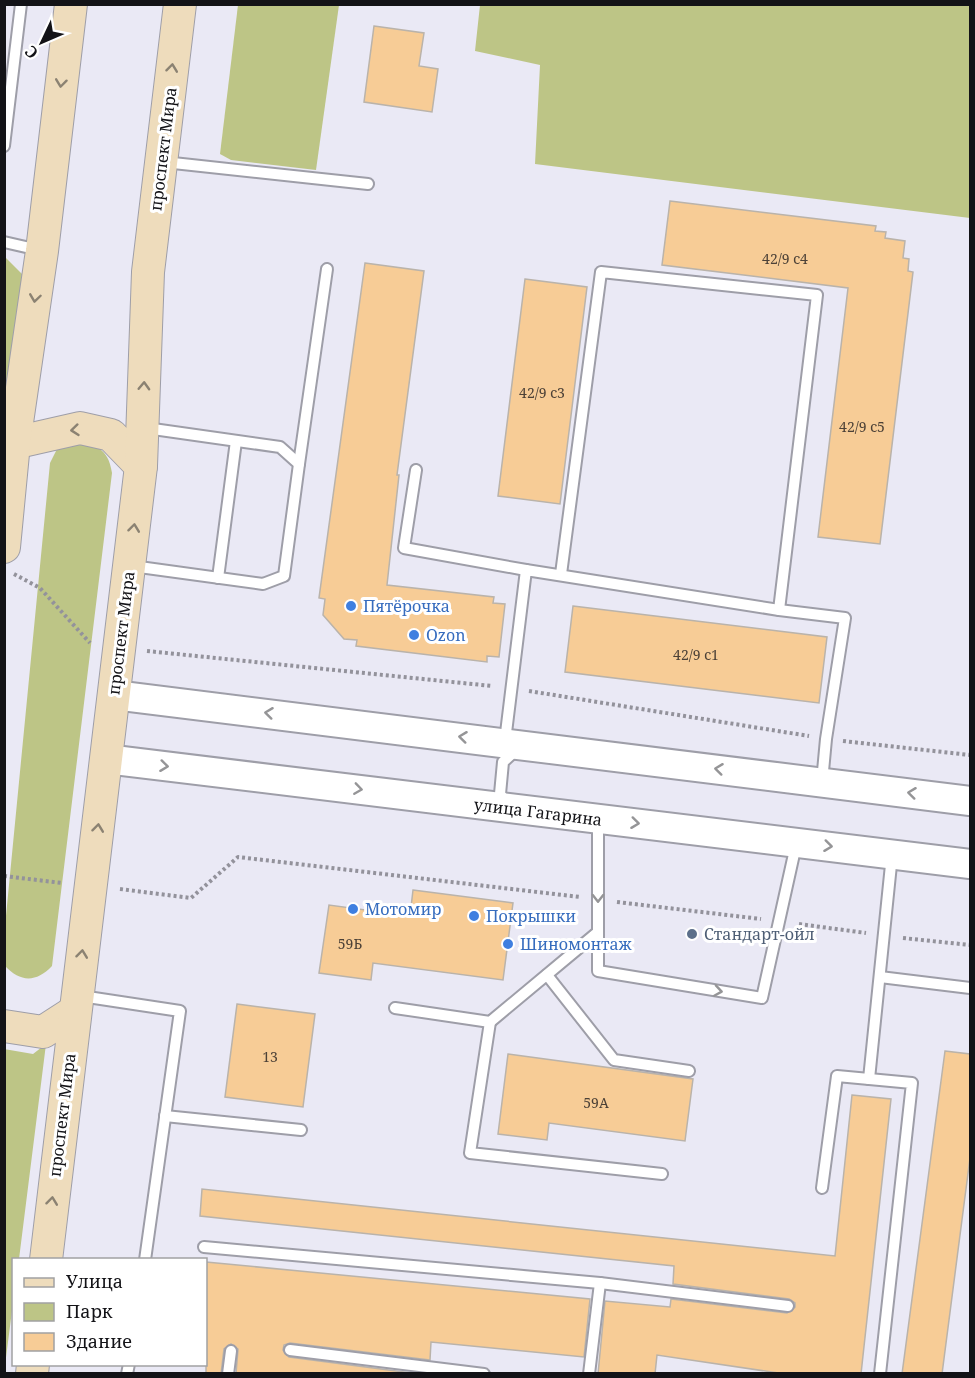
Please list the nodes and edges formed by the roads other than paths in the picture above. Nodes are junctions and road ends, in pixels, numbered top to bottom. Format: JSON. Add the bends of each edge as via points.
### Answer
{"nodes":[{"id":1,"x":21,"y":4,"type":"edge"},
{"id":2,"x":71,"y":4,"type":"edge"},
{"id":3,"x":180,"y":4,"type":"edge"},
{"id":4,"x":4,"y":146,"type":"edge"},
{"id":5,"x":161,"y":162,"type":"junction"},
{"id":6,"x":368,"y":184,"type":"dead end"},
{"id":7,"x":4,"y":242,"type":"edge"},
{"id":8,"x":42,"y":251,"type":"junction"},
{"id":9,"x":327,"y":269,"type":"dead end"},
{"id":10,"x":143,"y":427,"type":"junction"},
{"id":11,"x":236,"y":441,"type":"junction"},
{"id":12,"x":14,"y":443,"type":"junction"},
{"id":13,"x":299,"y":464,"type":"junction"},
{"id":14,"x":141,"y":466,"type":"junction"},
{"id":15,"x":416,"y":470,"type":"dead end"},
{"id":16,"x":4,"y":547,"type":"edge"},
{"id":17,"x":129,"y":566,"type":"junction"},
{"id":18,"x":526,"y":570,"type":"junction"},
{"id":19,"x":561,"y":574,"type":"junction"},
{"id":20,"x":218,"y":578,"type":"junction"},
{"id":21,"x":779,"y":610,"type":"junction"},
{"id":22,"x":114,"y":695,"type":"junction"},
{"id":23,"x":514,"y":743,"type":"junction"},
{"id":24,"x":106,"y":759,"type":"junction"},
{"id":25,"x":822,"y":782,"type":"junction"},
{"id":26,"x":970,"y":801,"type":"edge"},
{"id":27,"x":513,"y":810,"type":"junction"},
{"id":28,"x":598,"y":818,"type":"junction"},
{"id":29,"x":797,"y":842,"type":"junction"},
{"id":30,"x":892,"y":854,"type":"junction"},
{"id":31,"x":970,"y":864,"type":"edge"},
{"id":32,"x":598,"y":932,"type":"junction"},
{"id":33,"x":547,"y":975,"type":"junction"},
{"id":34,"x":880,"y":977,"type":"junction"},
{"id":35,"x":970,"y":988,"type":"edge"},
{"id":36,"x":76,"y":1003,"type":"junction"},
{"id":37,"x":396,"y":1008,"type":"dead end"},
{"id":38,"x":490,"y":1022,"type":"junction"},
{"id":39,"x":4,"y":1026,"type":"edge"},
{"id":40,"x":689,"y":1071,"type":"dead end"},
{"id":41,"x":869,"y":1079,"type":"junction"},
{"id":42,"x":165,"y":1116,"type":"junction"},
{"id":43,"x":301,"y":1130,"type":"dead end"},
{"id":44,"x":662,"y":1174,"type":"dead end"},
{"id":45,"x":822,"y":1188,"type":"dead end"},
{"id":46,"x":204,"y":1246,"type":"dead end"},
{"id":47,"x":46,"y":1258,"type":"edge"},
{"id":48,"x":145,"y":1258,"type":"edge"},
{"id":49,"x":600,"y":1283,"type":"junction"},
{"id":50,"x":788,"y":1306,"type":"dead end"},
{"id":51,"x":290,"y":1350,"type":"dead end"},
{"id":52,"x":231,"y":1351,"type":"dead end"},
{"id":53,"x":228,"y":1374,"type":"edge"},
{"id":54,"x":484,"y":1374,"type":"edge"},
{"id":55,"x":590,"y":1374,"type":"edge"},
{"id":56,"x":880,"y":1374,"type":"edge"}],
"edges":[{"from":1,"to":4,"type":"lane"},
{"from":2,"to":8,"type":"main road","one_way":true},
{"from":5,"to":3,"type":"main road","name":"проспект Мира","one_way":true},
{"from":5,"to":6,"type":"lane"},
{"from":10,"to":5,"type":"main road","name":"проспект Мира","one_way":true,"via":[[148,272]]},
{"from":7,"to":8,"type":"lane"},
{"from":8,"to":12,"type":"main road","one_way":true},
{"from":9,"to":13,"type":"lane"},
{"from":10,"to":11,"type":"lane"},
{"from":10,"to":14,"type":"main road","name":"проспект Мира"},
{"from":11,"to":13,"type":"lane","via":[[280,447]]},
{"from":11,"to":20,"type":"lane"},
{"from":14,"to":12,"type":"main road","one_way":true,"via":[[111,435],[80,428]]},
{"from":12,"to":16,"type":"main road"},
{"from":13,"to":20,"type":"lane","via":[[284,576],[263,584]]},
{"from":17,"to":14,"type":"main road","name":"проспект Мира","one_way":true},
{"from":15,"to":18,"type":"lane","via":[[404,548]]},
{"from":17,"to":20,"type":"lane"},
{"from":17,"to":22,"type":"main road","name":"проспект Мира"},
{"from":18,"to":19,"type":"lane"},
{"from":18,"to":23,"type":"lane","via":[[511,688]]},
{"from":19,"to":21,"type":"lane"},
{"from":19,"to":21,"type":"lane","via":[[600,272],[817,295]]},
{"from":21,"to":25,"type":"lane","via":[[845,618]]},
{"from":23,"to":22,"type":"street","one_way":true},
{"from":22,"to":24,"type":"main road","name":"проспект Мира"},
{"from":25,"to":23,"type":"street","one_way":true},
{"from":23,"to":27,"type":"lane","via":[[503,762],[500,794]]},
{"from":24,"to":27,"type":"street","name":"улица Гагарина","one_way":true},
{"from":36,"to":24,"type":"main road","name":"проспект Мира","one_way":true},
{"from":26,"to":25,"type":"street","one_way":true},
{"from":27,"to":28,"type":"street","name":"улица Гагарина"},
{"from":28,"to":29,"type":"street","name":"улица Гагарина","one_way":true},
{"from":28,"to":32,"type":"lane","one_way":true},
{"from":29,"to":30,"type":"street","name":"улица Гагарина","one_way":true},
{"from":32,"to":29,"type":"lane","one_way":true,"via":[[598,971],[762,998]]},
{"from":30,"to":31,"type":"street","name":"улица Гагарина"},
{"from":30,"to":34,"type":"lane"},
{"from":32,"to":33,"type":"lane"},
{"from":33,"to":38,"type":"lane"},
{"from":33,"to":40,"type":"lane","via":[[614,1060]]},
{"from":34,"to":35,"type":"lane"},
{"from":34,"to":41,"type":"lane"},
{"from":36,"to":39,"type":"main road","via":[[44,1032]]},
{"from":36,"to":42,"type":"lane","via":[[180,1011]]},
{"from":47,"to":36,"type":"main road","name":"проспект Мира","one_way":true},
{"from":37,"to":38,"type":"lane"},
{"from":38,"to":44,"type":"lane","via":[[470,1153]]},
{"from":41,"to":45,"type":"lane","via":[[837,1076]]},
{"from":41,"to":56,"type":"lane","via":[[912,1083]]},
{"from":42,"to":43,"type":"lane"},
{"from":42,"to":48,"type":"lane"},
{"from":46,"to":49,"type":"lane"},
{"from":49,"to":50,"type":"lane"},
{"from":49,"to":55,"type":"lane"},
{"from":51,"to":54,"type":"lane"},
{"from":52,"to":53,"type":"lane"}]}
